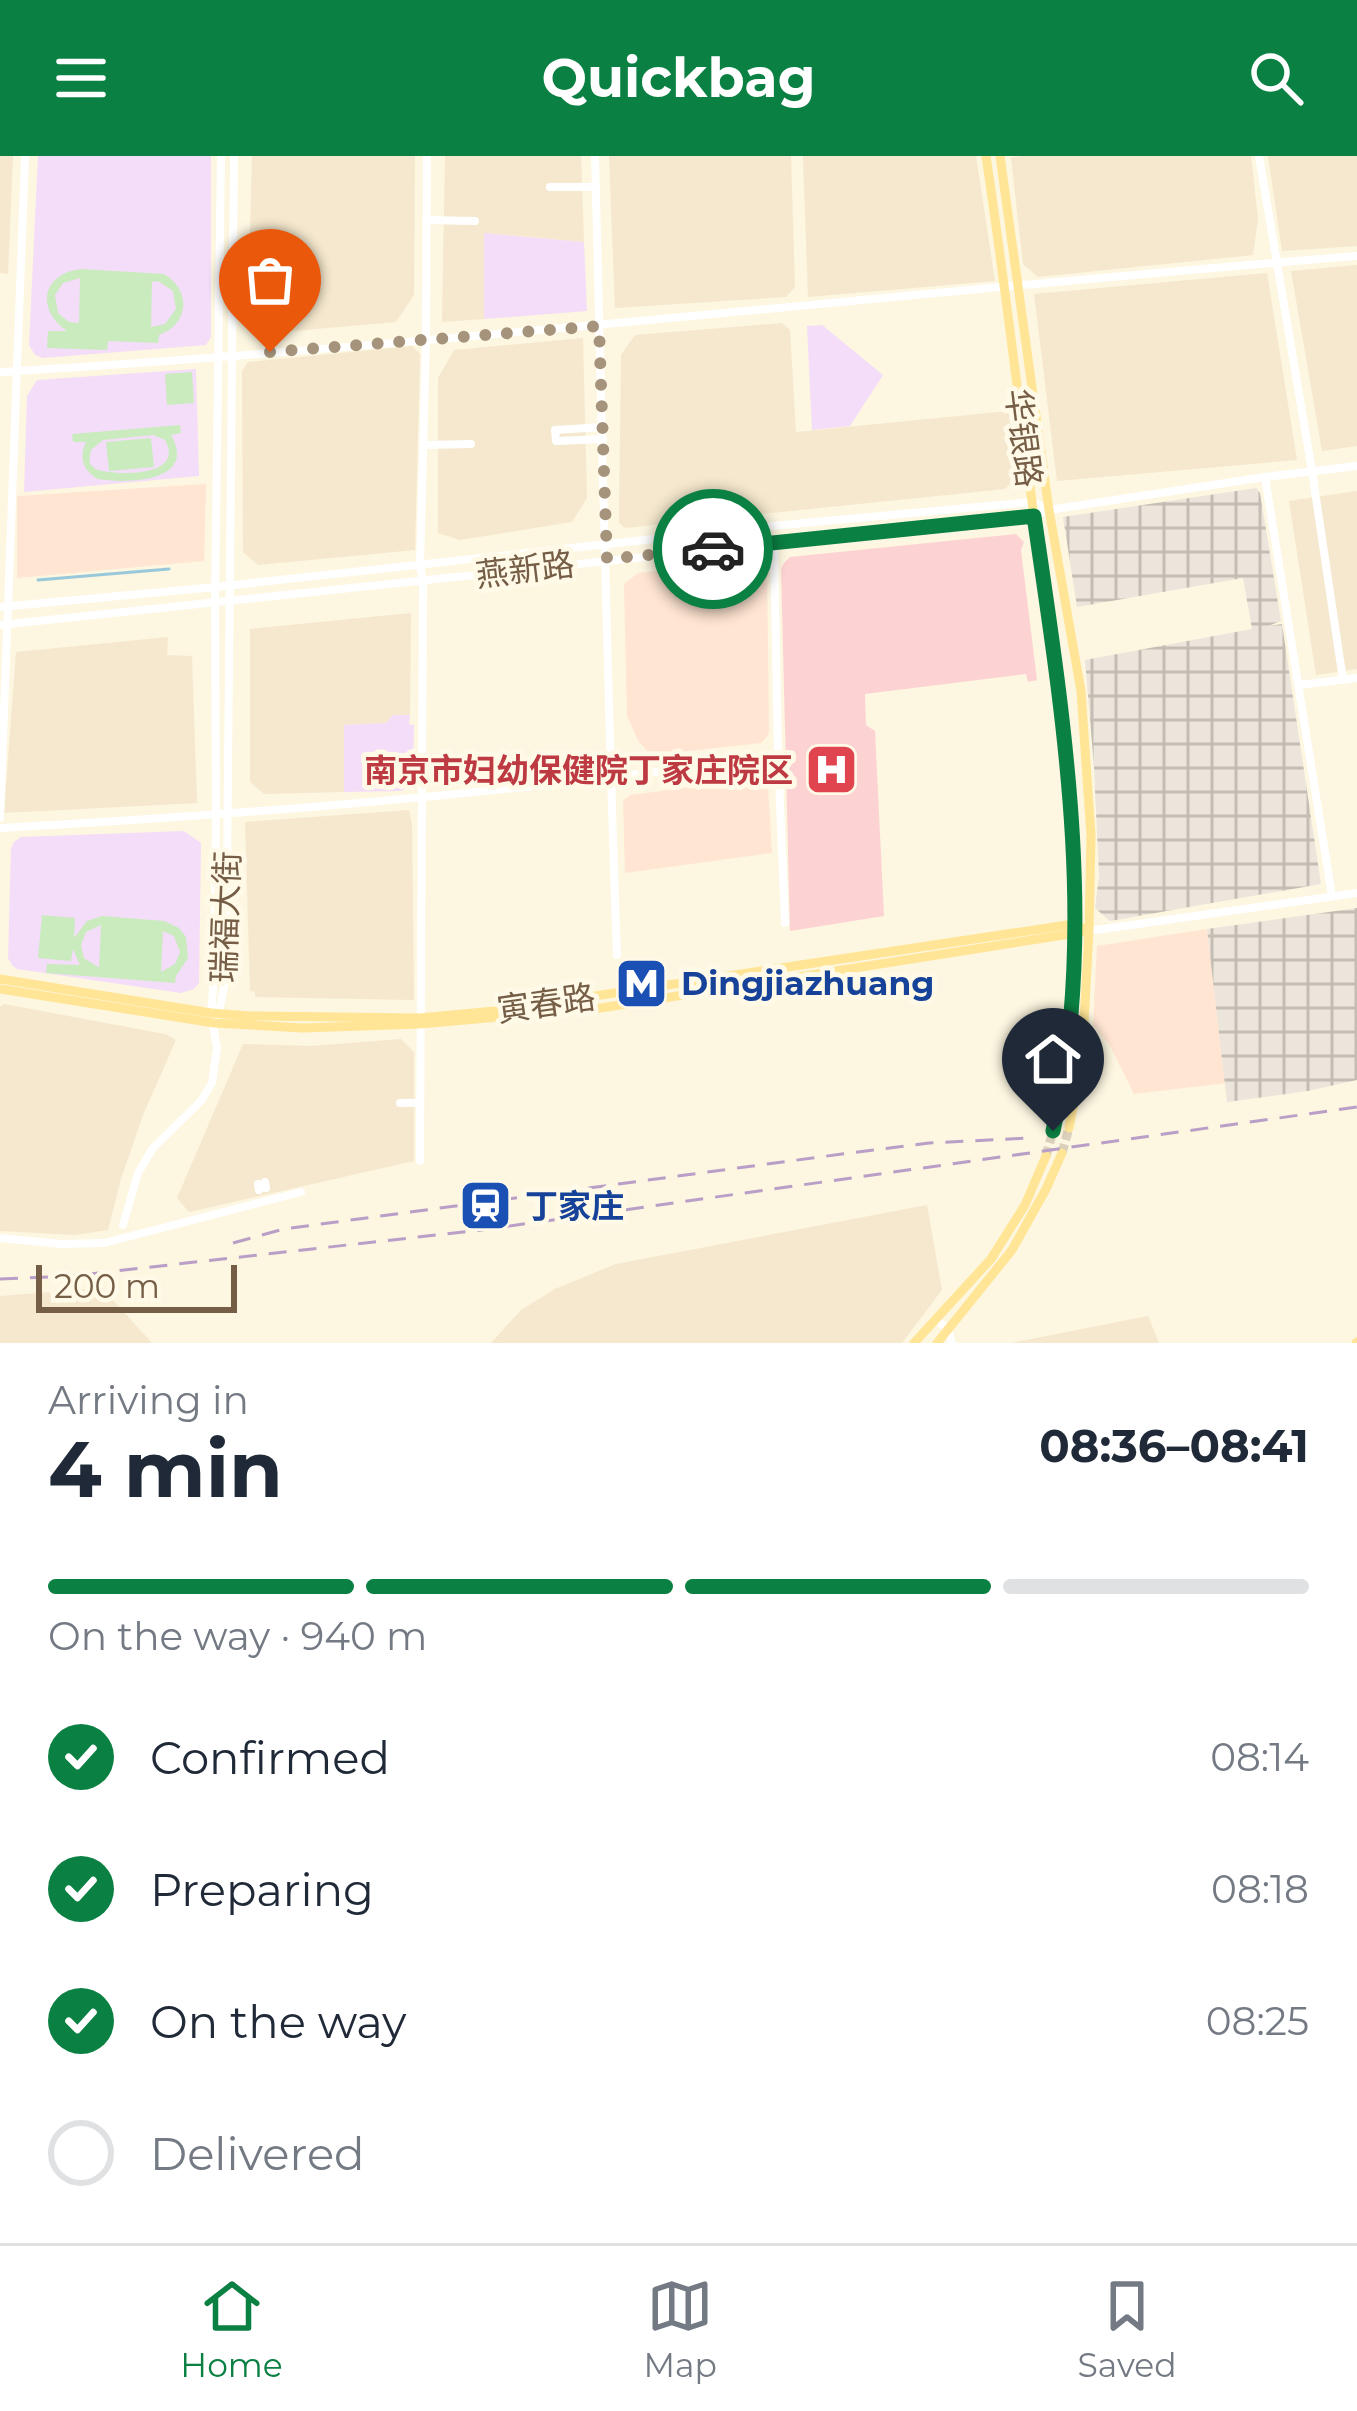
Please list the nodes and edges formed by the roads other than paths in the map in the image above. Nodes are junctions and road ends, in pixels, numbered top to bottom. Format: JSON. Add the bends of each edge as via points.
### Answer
{"nodes":[{"id":1,"x":25,"y":156,"type":"edge"},
{"id":2,"x":221,"y":156,"type":"edge"},
{"id":3,"x":234,"y":156,"type":"edge"},
{"id":4,"x":427,"y":156,"type":"edge"},
{"id":5,"x":595,"y":156,"type":"edge"},
{"id":6,"x":986,"y":156,"type":"edge"},
{"id":7,"x":1000,"y":156,"type":"edge"},
{"id":8,"x":1259,"y":156,"type":"edge"},
{"id":9,"x":550,"y":187,"type":"dead end"},
{"id":10,"x":596,"y":187,"type":"junction"},
{"id":11,"x":426,"y":220,"type":"junction"},
{"id":12,"x":475,"y":220,"type":"dead end"},
{"id":13,"x":1357,"y":256,"type":"edge"},
{"id":14,"x":1275,"y":262,"type":"junction"},
{"id":15,"x":1018,"y":285,"type":"junction"},
{"id":16,"x":1005,"y":286,"type":"junction"},
{"id":17,"x":599,"y":326,"type":"junction"},
{"id":18,"x":426,"y":340,"type":"junction"},
{"id":19,"x":231,"y":355,"type":"junction"},
{"id":20,"x":218,"y":356,"type":"junction"},
{"id":21,"x":16,"y":371,"type":"junction"},
{"id":22,"x":0,"y":372,"type":"edge"},
{"id":23,"x":603,"y":427,"type":"junction"},
{"id":24,"x":603,"y":439,"type":"junction"},
{"id":25,"x":471,"y":444,"type":"dead end"},
{"id":26,"x":423,"y":445,"type":"junction"},
{"id":27,"x":1357,"y":466,"type":"edge"},
{"id":28,"x":1312,"y":470,"type":"junction"},
{"id":29,"x":1265,"y":477,"type":"junction"},
{"id":30,"x":1032,"y":502,"type":"junction"},
{"id":31,"x":1049,"y":510,"type":"junction"},
{"id":32,"x":1034,"y":516,"type":"junction"},
{"id":33,"x":607,"y":544,"type":"junction"},
{"id":34,"x":774,"y":544,"type":"junction"},
{"id":35,"x":607,"y":559,"type":"junction"},
{"id":36,"x":420,"y":566,"type":"junction"},
{"id":37,"x":423,"y":582,"type":"junction"},
{"id":38,"x":229,"y":586,"type":"junction"},
{"id":39,"x":216,"y":587,"type":"junction"},
{"id":40,"x":229,"y":601,"type":"junction"},
{"id":41,"x":215,"y":602,"type":"junction"},
{"id":42,"x":4,"y":606,"type":"edge"},
{"id":43,"x":4,"y":624,"type":"edge"},
{"id":44,"x":1357,"y":678,"type":"edge"},
{"id":45,"x":1343,"y":680,"type":"junction"},
{"id":46,"x":1298,"y":686,"type":"junction"},
{"id":47,"x":778,"y":756,"type":"junction"},
{"id":48,"x":609,"y":778,"type":"junction"},
{"id":49,"x":422,"y":797,"type":"junction"},
{"id":50,"x":228,"y":815,"type":"junction"},
{"id":51,"x":216,"y":816,"type":"junction"},
{"id":52,"x":0,"y":818,"type":"edge"},
{"id":53,"x":0,"y":827,"type":"edge"},
{"id":54,"x":1357,"y":892,"type":"edge"},
{"id":55,"x":1332,"y":896,"type":"junction"},
{"id":56,"x":785,"y":922,"type":"dead end"},
{"id":57,"x":1074,"y":929,"type":"junction"},
{"id":58,"x":1088,"y":931,"type":"junction"},
{"id":59,"x":616,"y":955,"type":"dead end"},
{"id":60,"x":0,"y":979,"type":"edge"},
{"id":61,"x":0,"y":988,"type":"edge"},
{"id":62,"x":215,"y":1017,"type":"junction"},
{"id":63,"x":420,"y":1021,"type":"junction"},
{"id":64,"x":400,"y":1103,"type":"dead end"},
{"id":65,"x":420,"y":1103,"type":"junction"},
{"id":66,"x":1069,"y":1128,"type":"tunnel mouth"},
{"id":67,"x":1053,"y":1131,"type":"tunnel mouth"},
{"id":68,"x":1062,"y":1153,"type":"tunnel mouth"},
{"id":69,"x":1046,"y":1156,"type":"tunnel mouth"},
{"id":70,"x":420,"y":1161,"type":"dead end"},
{"id":71,"x":301,"y":1192,"type":"dead end"},
{"id":72,"x":123,"y":1226,"type":"dead end"},
{"id":73,"x":0,"y":1238,"type":"edge"},
{"id":74,"x":935,"y":1319,"type":"junction"},
{"id":75,"x":948,"y":1329,"type":"junction"},
{"id":76,"x":914,"y":1343,"type":"edge"},
{"id":77,"x":937,"y":1343,"type":"edge"},
{"id":78,"x":952,"y":1343,"type":"edge"}],
"edges":[{"from":1,"to":21,"type":"street"},
{"from":2,"to":20,"type":"street","name":"瑞福大街"},
{"from":3,"to":19,"type":"street","name":"瑞福大街"},
{"from":4,"to":11,"type":"street"},
{"from":5,"to":10,"type":"street"},
{"from":6,"to":16,"type":"main road","name":"华银路"},
{"from":7,"to":15,"type":"main road","name":"华银路"},
{"from":8,"to":14,"type":"street"},
{"from":9,"to":10,"type":"street"},
{"from":10,"to":17,"type":"street"},
{"from":11,"to":12,"type":"street"},
{"from":11,"to":18,"type":"street"},
{"from":13,"to":14,"type":"street"},
{"from":14,"to":15,"type":"street"},
{"from":14,"to":28,"type":"street"},
{"from":15,"to":16,"type":"street"},
{"from":15,"to":31,"type":"main road","name":"华银路"},
{"from":16,"to":17,"type":"street"},
{"from":16,"to":30,"type":"main road","name":"华银路"},
{"from":17,"to":18,"type":"street"},
{"from":17,"to":23,"type":"street"},
{"from":18,"to":19,"type":"street"},
{"from":18,"to":26,"type":"street"},
{"from":19,"to":20,"type":"street"},
{"from":19,"to":38,"type":"street","name":"瑞福大街"},
{"from":20,"to":21,"type":"street"},
{"from":20,"to":39,"type":"street","name":"瑞福大街"},
{"from":21,"to":22,"type":"street"},
{"from":21,"to":42,"type":"street"},
{"from":23,"to":24,"type":"street"},
{"from":23,"to":24,"type":"street","via":[[555,430],[556,441]]},
{"from":24,"to":33,"type":"street"},
{"from":25,"to":26,"type":"street"},
{"from":26,"to":36,"type":"street"},
{"from":27,"to":28,"type":"street","name":"燕新路"},
{"from":28,"to":29,"type":"street","name":"燕新路"},
{"from":28,"to":45,"type":"street"},
{"from":29,"to":31,"type":"street","name":"燕新路"},
{"from":29,"to":46,"type":"street"},
{"from":30,"to":31,"type":"street"},
{"from":30,"to":32,"type":"main road","name":"华银路"},
{"from":30,"to":33,"type":"street","name":"燕新路"},
{"from":31,"to":32,"type":"street","name":"燕新路"},
{"from":31,"to":58,"type":"main road","name":"华银路","via":[[1081,691]]},
{"from":32,"to":34,"type":"street","name":"燕新路"},
{"from":32,"to":57,"type":"main road","name":"华银路","via":[[1063,719]]},
{"from":33,"to":35,"type":"street"},
{"from":33,"to":36,"type":"street","name":"燕新路"},
{"from":34,"to":35,"type":"street","name":"燕新路"},
{"from":34,"to":47,"type":"street"},
{"from":35,"to":37,"type":"street","name":"燕新路"},
{"from":35,"to":48,"type":"street"},
{"from":36,"to":37,"type":"street"},
{"from":36,"to":38,"type":"street","name":"燕新路"},
{"from":37,"to":40,"type":"street","name":"燕新路"},
{"from":37,"to":49,"type":"street"},
{"from":38,"to":39,"type":"street","name":"燕新路"},
{"from":38,"to":40,"type":"street","name":"瑞福大街"},
{"from":39,"to":41,"type":"street","name":"瑞福大街"},
{"from":39,"to":42,"type":"street","name":"燕新路"},
{"from":40,"to":41,"type":"street","name":"燕新路"},
{"from":40,"to":50,"type":"street","name":"瑞福大街"},
{"from":41,"to":43,"type":"street","name":"燕新路"},
{"from":41,"to":51,"type":"street","name":"瑞福大街"},
{"from":42,"to":43,"type":"street"},
{"from":43,"to":52,"type":"street"},
{"from":44,"to":45,"type":"street"},
{"from":45,"to":46,"type":"street"},
{"from":46,"to":55,"type":"street"},
{"from":47,"to":48,"type":"street"},
{"from":47,"to":56,"type":"street"},
{"from":48,"to":49,"type":"street"},
{"from":48,"to":59,"type":"street"},
{"from":49,"to":50,"type":"street"},
{"from":49,"to":63,"type":"street"},
{"from":50,"to":51,"type":"street"},
{"from":50,"to":62,"type":"street","name":"瑞福大街","via":[[226,977]]},
{"from":51,"to":53,"type":"street"},
{"from":51,"to":62,"type":"street","name":"瑞福大街"},
{"from":54,"to":55,"type":"street"},
{"from":55,"to":58,"type":"street"},
{"from":57,"to":58,"type":"main road"},
{"from":57,"to":63,"type":"main road","name":"寅春路"},
{"from":57,"to":67,"type":"main road","name":"华银路","via":[[1064,1086]]},
{"from":58,"to":66,"type":"main road","name":"华银路","via":[[1082,1059]]},
{"from":60,"to":62,"type":"main road","name":"寅春路"},
{"from":61,"to":62,"type":"main road","name":"寅春路"},
{"from":62,"to":63,"type":"main road","name":"寅春路"},
{"from":62,"to":72,"type":"street","via":[[212,1083],[138,1172]]},
{"from":63,"to":65,"type":"street"},
{"from":64,"to":65,"type":"street"},
{"from":65,"to":70,"type":"street"},
{"from":68,"to":75,"type":"main road","via":[[1012,1250]]},
{"from":69,"to":74,"type":"main road","via":[[992,1259]]},
{"from":71,"to":73,"type":"street","via":[[263,1191],[104,1243]]},
{"from":74,"to":75,"type":"street"},
{"from":74,"to":76,"type":"main road"},
{"from":75,"to":77,"type":"main road"},
{"from":75,"to":78,"type":"street"}]}
